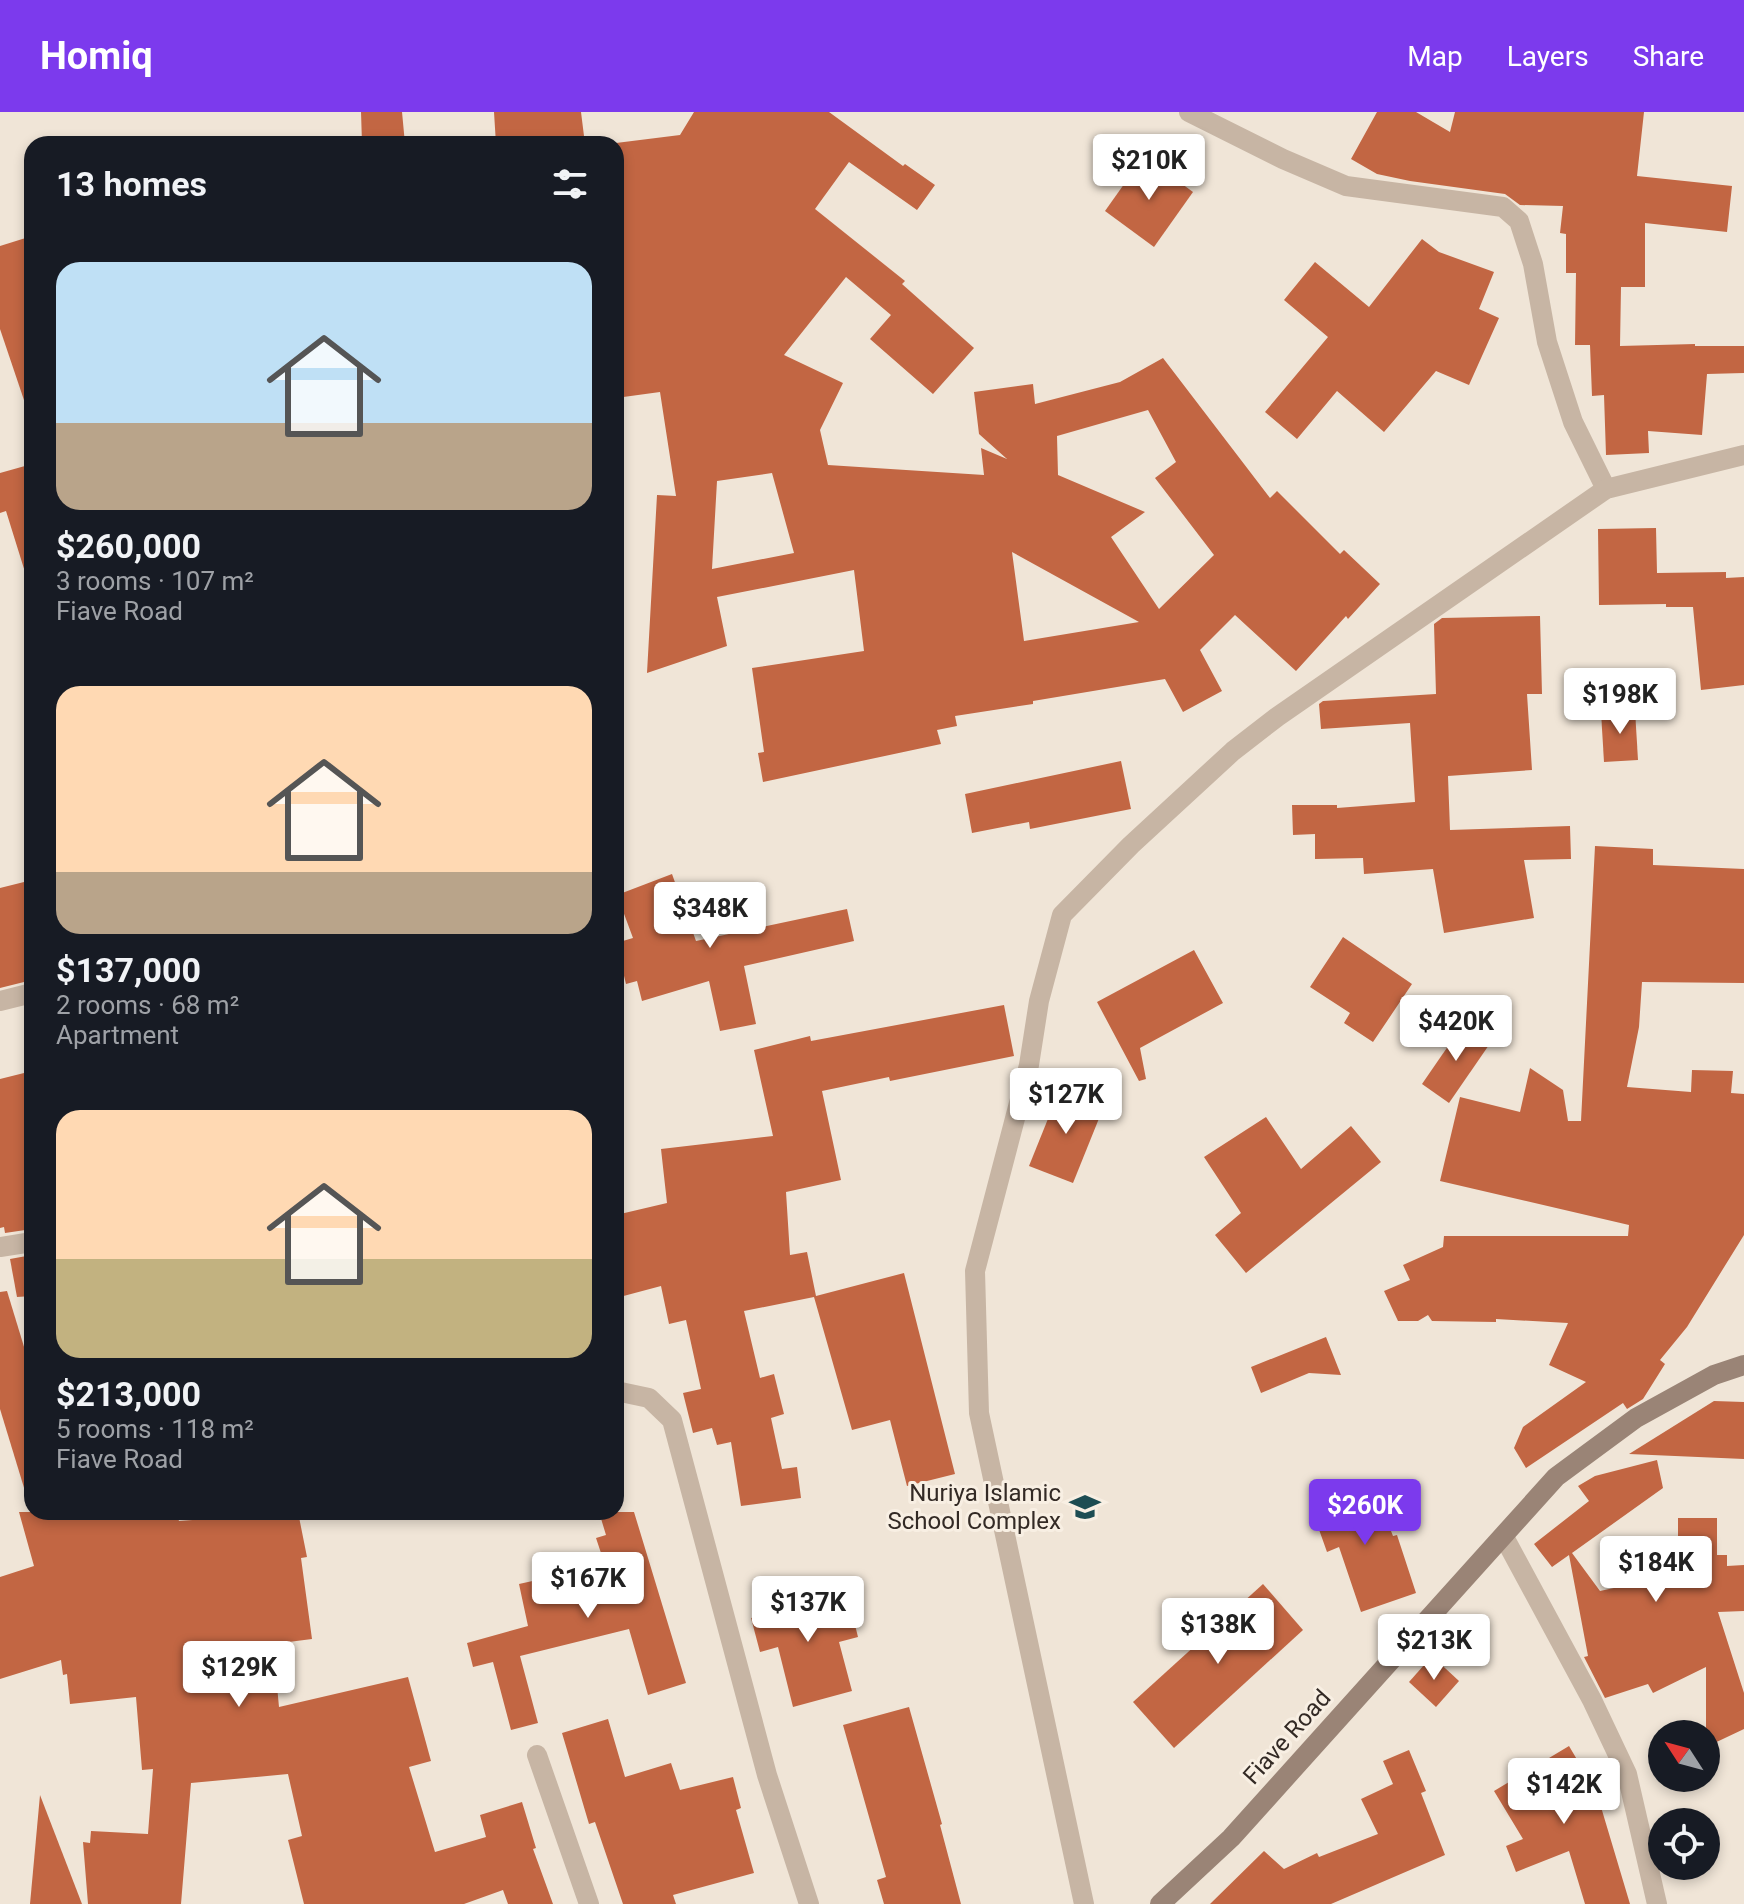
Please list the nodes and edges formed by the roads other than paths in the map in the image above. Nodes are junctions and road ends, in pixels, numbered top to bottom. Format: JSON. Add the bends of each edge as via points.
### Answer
{"nodes":[{"id":1,"x":1189,"y":112,"type":"edge"},
{"id":2,"x":1744,"y":455,"type":"edge"},
{"id":3,"x":1606,"y":489,"type":"junction"},
{"id":4,"x":24,"y":995,"type":"edge"},
{"id":5,"x":0,"y":1001,"type":"edge"},
{"id":6,"x":24,"y":1243,"type":"edge"},
{"id":7,"x":0,"y":1247,"type":"edge"},
{"id":8,"x":1744,"y":1365,"type":"edge"},
{"id":9,"x":624,"y":1393,"type":"edge"},
{"id":10,"x":1504,"y":1537,"type":"junction"},
{"id":11,"x":537,"y":1755,"type":"dead end"},
{"id":12,"x":589,"y":1904,"type":"edge"},
{"id":13,"x":809,"y":1904,"type":"edge"},
{"id":14,"x":1084,"y":1904,"type":"edge"},
{"id":15,"x":1160,"y":1904,"type":"edge"},
{"id":16,"x":1657,"y":1904,"type":"edge"}],
"edges":[{"from":1,"to":3,"type":"street","via":[[1346,186],[1503,207],[1519,221],[1547,342],[1573,422]]},
{"from":2,"to":3,"type":"street"},
{"from":3,"to":14,"type":"street","via":[[1233,751],[1062,915],[975,1271],[979,1413]]},
{"from":4,"to":5,"type":"street"},
{"from":6,"to":7,"type":"street"},
{"from":8,"to":10,"type":"street","name":"Fiave Road","via":[[1714,1375],[1636,1418],[1556,1477]]},
{"from":9,"to":13,"type":"street","via":[[649,1398],[672,1420],[767,1775]]},
{"from":10,"to":15,"type":"street","name":"Fiave Road","via":[[1231,1838]]},
{"from":10,"to":16,"type":"street","via":[[1627,1774]]},
{"from":11,"to":12,"type":"street"}]}
